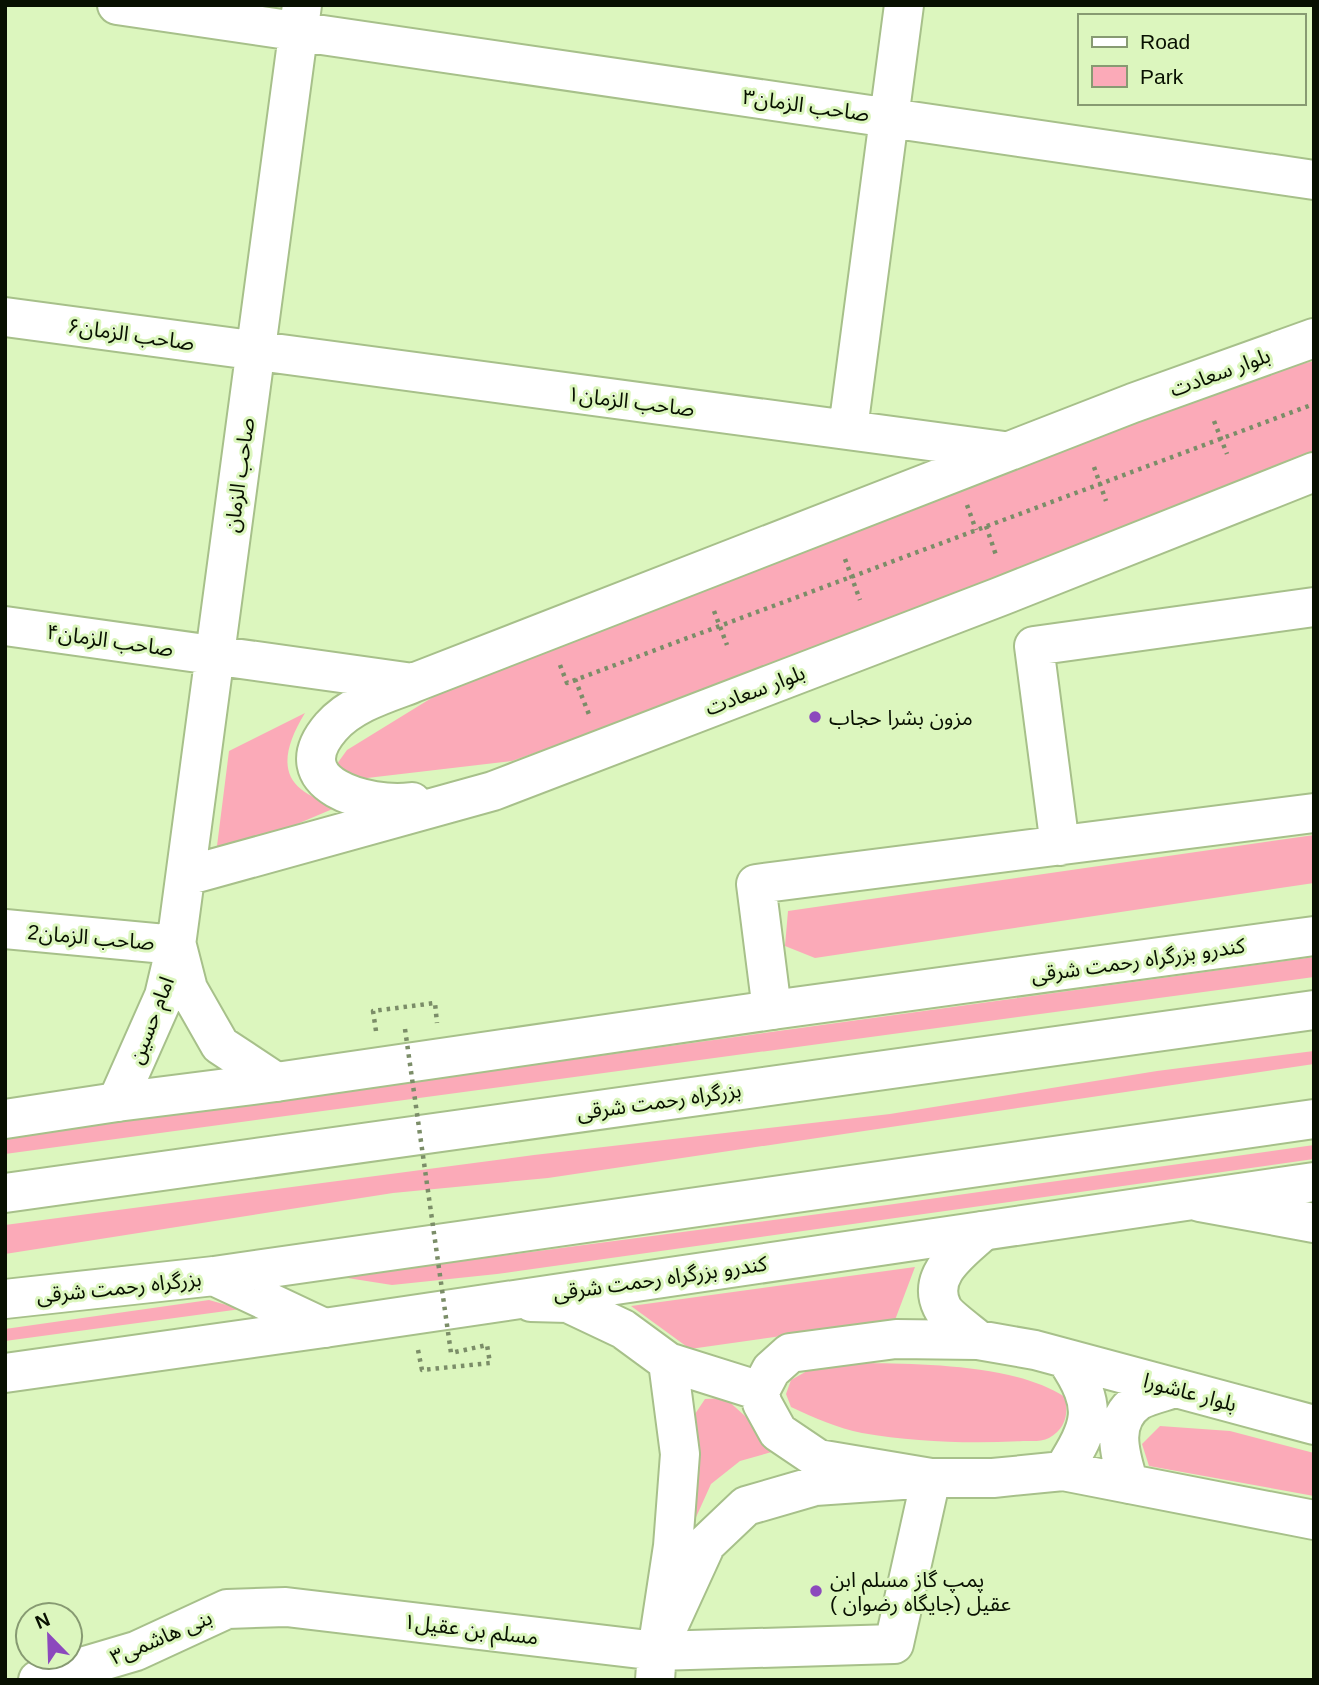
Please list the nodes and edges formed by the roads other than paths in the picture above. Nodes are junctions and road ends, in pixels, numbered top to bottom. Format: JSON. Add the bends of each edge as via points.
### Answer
{"nodes":[{"id":1,"x":117,"y":5,"type":"edge"},
{"id":2,"x":904,"y":5,"type":"edge"},
{"id":3,"x":300,"y":18,"type":"edge"},
{"id":4,"x":889,"y":117,"type":"junction"},
{"id":5,"x":1314,"y":180,"type":"edge"},
{"id":6,"x":5,"y":317,"type":"edge"},
{"id":7,"x":1314,"y":338,"type":"edge"},
{"id":8,"x":256,"y":352,"type":"junction"},
{"id":9,"x":848,"y":429,"type":"junction"},
{"id":10,"x":1007,"y":452,"type":"junction"},
{"id":11,"x":1314,"y":472,"type":"edge"},
{"id":12,"x":999,"y":597,"type":"junction"},
{"id":13,"x":1314,"y":607,"type":"edge"},
{"id":14,"x":5,"y":626,"type":"edge"},
{"id":15,"x":1034,"y":646,"type":"junction"},
{"id":16,"x":215,"y":654,"type":"junction"},
{"id":17,"x":413,"y":683,"type":"junction"},
{"id":18,"x":493,"y":791,"type":"junction"},
{"id":19,"x":1314,"y":813,"type":"edge"},
{"id":20,"x":1060,"y":846,"type":"junction"},
{"id":21,"x":186,"y":876,"type":"junction"},
{"id":22,"x":5,"y":929,"type":"edge"},
{"id":23,"x":1314,"y":936,"type":"edge"},
{"id":24,"x":176,"y":945,"type":"junction"},
{"id":25,"x":772,"y":1010,"type":"junction"},
{"id":26,"x":1314,"y":1010,"type":"edge"},
{"id":27,"x":276,"y":1082,"type":"junction"},
{"id":28,"x":117,"y":1102,"type":"junction"},
{"id":29,"x":5,"y":1119,"type":"edge"},
{"id":30,"x":1314,"y":1119,"type":"edge"},
{"id":31,"x":1314,"y":1182,"type":"edge"},
{"id":32,"x":5,"y":1193,"type":"edge"},
{"id":33,"x":1188,"y":1200,"type":"junction"},
{"id":34,"x":1314,"y":1223,"type":"edge"},
{"id":35,"x":983,"y":1231,"type":"junction"},
{"id":36,"x":214,"y":1276,"type":"junction"},
{"id":37,"x":5,"y":1299,"type":"edge"},
{"id":38,"x":502,"y":1301,"type":"junction"},
{"id":39,"x":324,"y":1328,"type":"junction"},
{"id":40,"x":978,"y":1340,"type":"junction"},
{"id":41,"x":1066,"y":1359,"type":"junction"},
{"id":42,"x":668,"y":1362,"type":"junction"},
{"id":43,"x":5,"y":1373,"type":"edge"},
{"id":44,"x":1175,"y":1388,"type":"junction"},
{"id":45,"x":760,"y":1391,"type":"junction"},
{"id":46,"x":1314,"y":1425,"type":"edge"},
{"id":47,"x":1063,"y":1471,"type":"junction"},
{"id":48,"x":931,"y":1478,"type":"junction"},
{"id":49,"x":1129,"y":1485,"type":"junction"},
{"id":50,"x":1314,"y":1520,"type":"edge"},
{"id":51,"x":286,"y":1607,"type":"joint"},
{"id":52,"x":656,"y":1666,"type":"edge"},
{"id":53,"x":38,"y":1680,"type":"edge"}],
"edges":[{"from":1,"to":3,"type":"main road","name":"صاحب الزمان۳"},
{"from":2,"to":4,"type":"main road"},
{"from":3,"to":4,"type":"main road","name":"صاحب الزمان۳"},
{"from":3,"to":8,"type":"main road","name":"صاحب الزمان"},
{"from":4,"to":5,"type":"main road","name":"صاحب الزمان۳"},
{"from":4,"to":9,"type":"main road"},
{"from":6,"to":8,"type":"main road","name":"صاحب الزمان۶"},
{"from":7,"to":10,"type":"main road","name":"بلوار سعادت"},
{"from":8,"to":9,"type":"main road","name":"صاحب الزمان۱"},
{"from":8,"to":16,"type":"main road","name":"صاحب الزمان"},
{"from":9,"to":10,"type":"main road","name":"صاحب الزمان۱"},
{"from":10,"to":17,"type":"main road","name":"بلوار سعادت"},
{"from":11,"to":12,"type":"main road","name":"بلوار سعادت"},
{"from":12,"to":15,"type":"main road"},
{"from":12,"to":18,"type":"main road","name":"بلوار سعادت"},
{"from":13,"to":15,"type":"main road"},
{"from":14,"to":16,"type":"main road","name":"صاحب الزمان۴"},
{"from":15,"to":20,"type":"main road"},
{"from":16,"to":17,"type":"main road","name":"بلوار سعادت"},
{"from":16,"to":21,"type":"main road","name":"صاحب الزمان"},
{"from":17,"to":18,"type":"main road","via":[[359,706],[332,726],[320,743],[316,761],[321,776],[346,795],[394,804]]},
{"from":18,"to":21,"type":"main road","name":"بلوار سعادت"},
{"from":19,"to":20,"type":"main road"},
{"from":20,"to":25,"type":"main road","via":[[756,884]]},
{"from":21,"to":24,"type":"main road","name":"صاحب الزمان"},
{"from":22,"to":24,"type":"main road","name":"2صاحب الزمان"},
{"from":23,"to":25,"type":"main road","name":"کندرو بزرگراه رحمت شرقی"},
{"from":24,"to":27,"type":"main road","name":"امام حسین","via":[[188,989],[220,1045]]},
{"from":24,"to":28,"type":"main road","name":"امام حسین","via":[[164,996]]},
{"from":25,"to":27,"type":"main road","name":"کندرو بزرگراه رحمت شرقی"},
{"from":26,"to":32,"type":"main road","name":"بزرگراه رحمت شرقی"},
{"from":27,"to":28,"type":"main road","name":"کندرو بزرگراه رحمت شرقی"},
{"from":28,"to":29,"type":"main road","name":"کندرو بزرگراه رحمت شرقی"},
{"from":30,"to":36,"type":"main road","name":"بزرگراه رحمت شرقی"},
{"from":31,"to":33,"type":"main road","name":"کندرو بزرگراه رحمت شرقی"},
{"from":33,"to":34,"type":"main road"},
{"from":33,"to":35,"type":"main road","name":"کندرو بزرگراه رحمت شرقی"},
{"from":35,"to":38,"type":"main road","name":"کندرو بزرگراه رحمت شرقی"},
{"from":35,"to":40,"type":"main road","via":[[937,1282],[942,1308]]},
{"from":36,"to":37,"type":"main road","name":"بزرگراه رحمت شرقی"},
{"from":36,"to":39,"type":"main road"},
{"from":38,"to":39,"type":"main road","name":"کندرو بزرگراه رحمت شرقی"},
{"from":38,"to":42,"type":"main road","via":[[568,1303],[623,1329]]},
{"from":39,"to":43,"type":"main road","name":"کندرو بزرگراه رحمت شرقی"},
{"from":40,"to":41,"type":"main road","name":"بلوار عاشورا"},
{"from":40,"to":45,"type":"main road","name":"بلوار عاشورا","via":[[896,1339],[790,1353],[771,1370]]},
{"from":41,"to":44,"type":"main road","name":"بلوار عاشورا"},
{"from":41,"to":47,"type":"main road","via":[[1081,1381],[1089,1413],[1084,1436]]},
{"from":42,"to":45,"type":"main road"},
{"from":42,"to":52,"type":"main road","via":[[680,1454]]},
{"from":44,"to":46,"type":"main road","name":"بلوار عاشورا"},
{"from":44,"to":49,"type":"main road","via":[[1138,1401],[1122,1420],[1118,1449]]},
{"from":45,"to":48,"type":"main road","via":[[778,1432],[818,1458]]},
{"from":47,"to":48,"type":"main road"},
{"from":47,"to":49,"type":"main road"},
{"from":48,"to":52,"type":"main road","via":[[815,1486],[746,1506],[706,1544]]},
{"from":48,"to":52,"type":"main road","name":"مسلم بن عقیل۱","via":[[894,1644]]},
{"from":49,"to":50,"type":"main road"},
{"from":51,"to":52,"type":"main road","name":"مسلم بن عقیل۱"},
{"from":51,"to":53,"type":"main road","name":"بنی هاشمی۳","via":[[227,1609],[136,1651]]}]}
